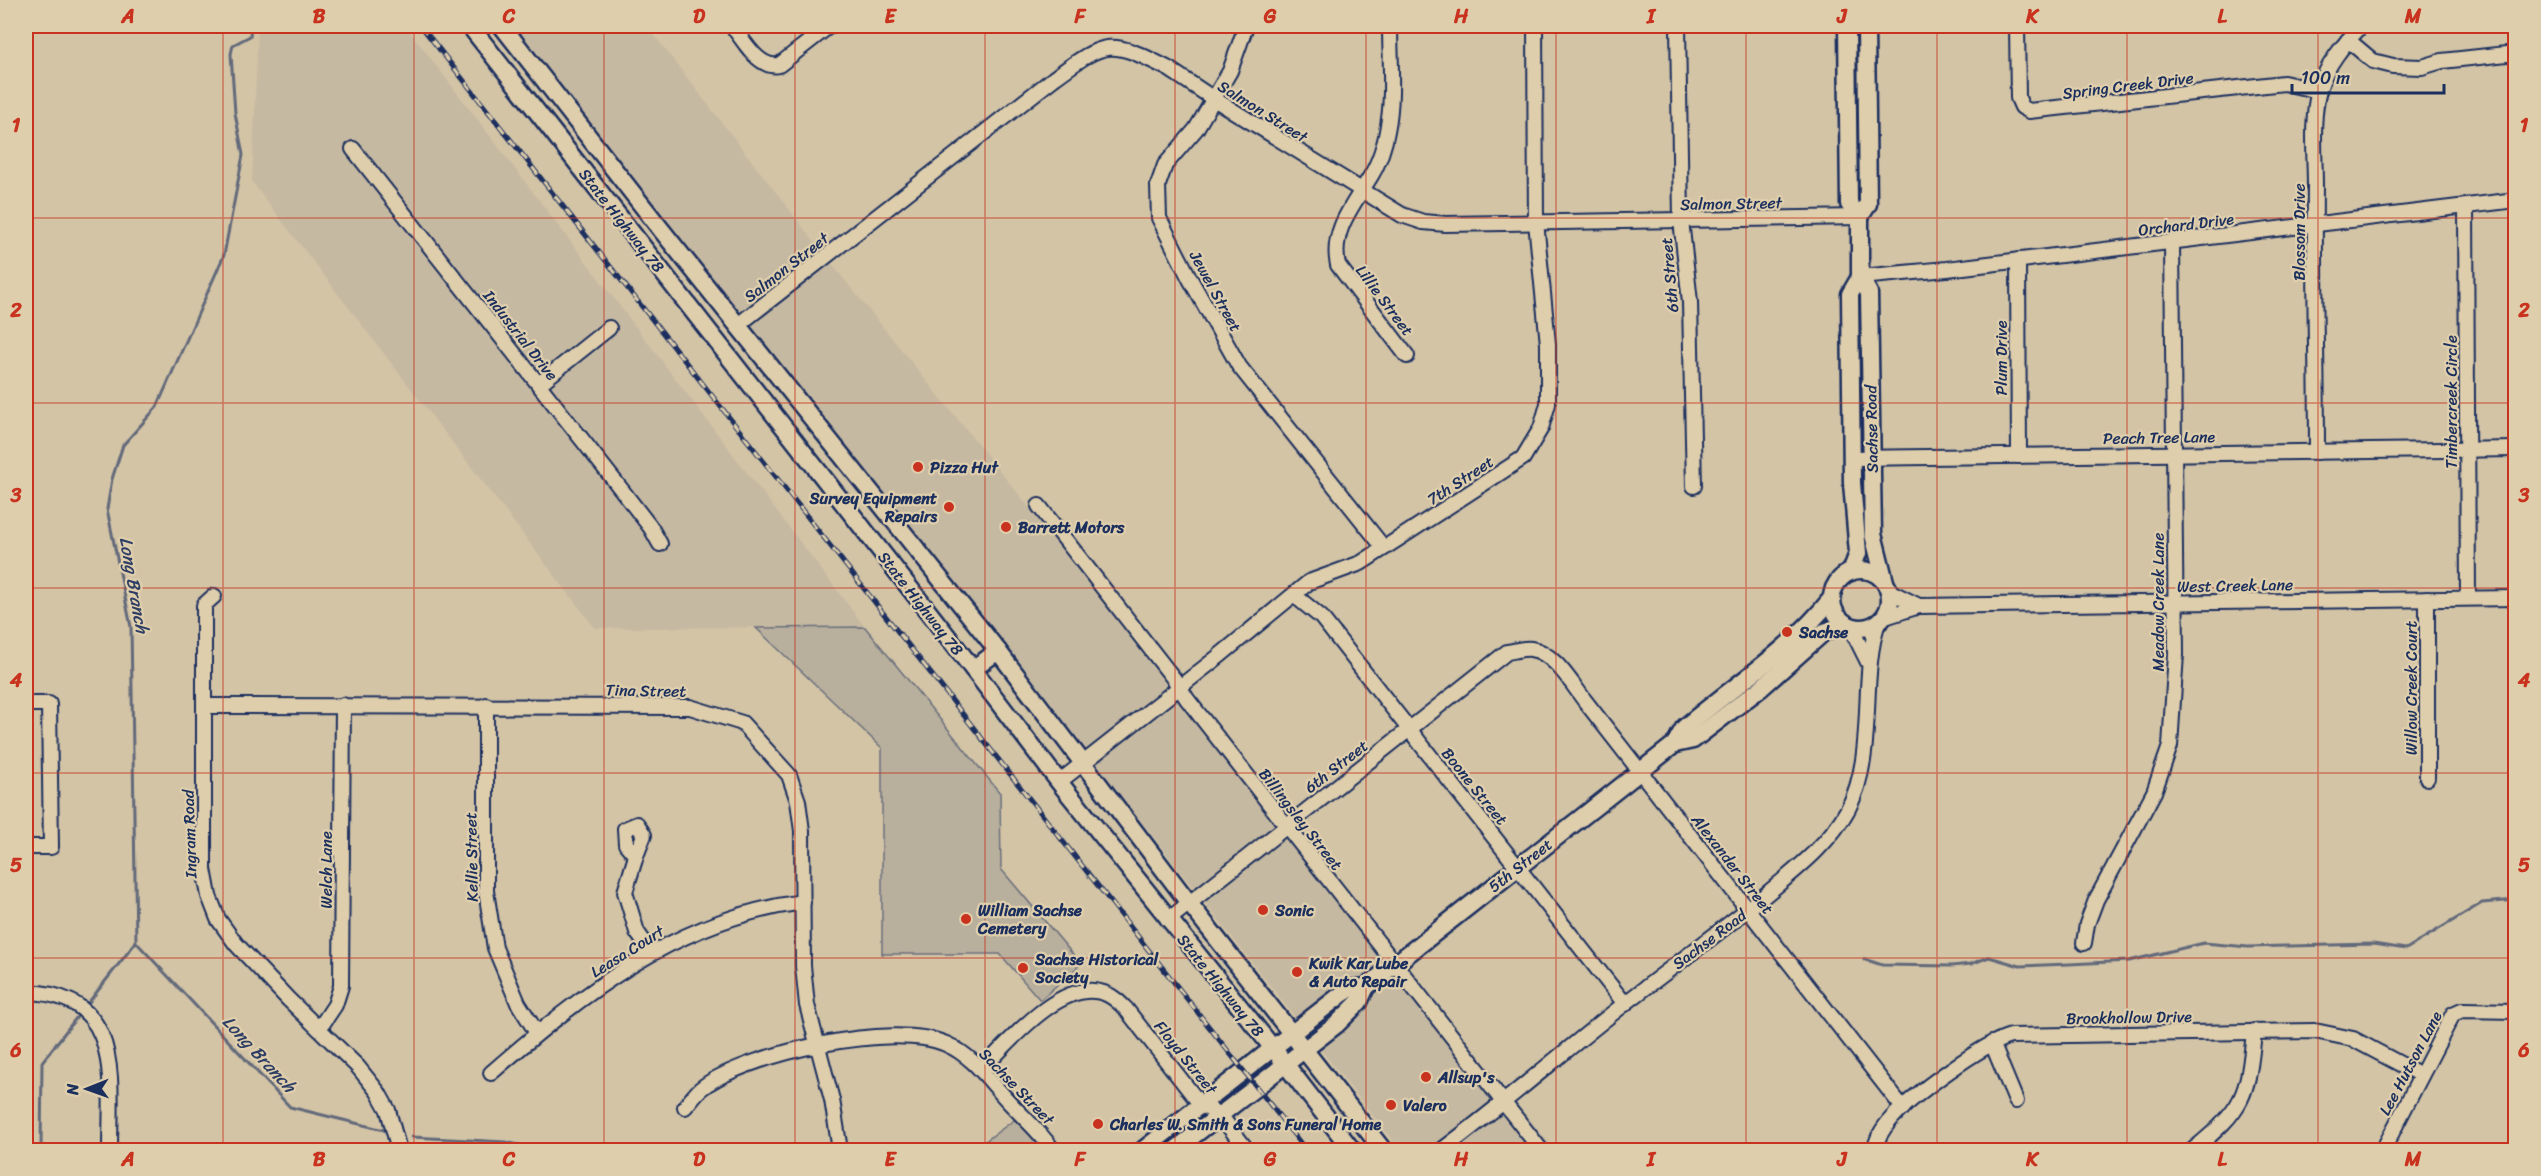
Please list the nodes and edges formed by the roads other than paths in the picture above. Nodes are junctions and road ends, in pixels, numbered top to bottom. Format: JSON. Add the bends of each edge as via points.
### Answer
{"nodes":[{"id":1,"x":470,"y":26,"type":"edge"},
{"id":2,"x":502,"y":26,"type":"edge"},
{"id":3,"x":732,"y":26,"type":"edge"},
{"id":4,"x":829,"y":26,"type":"edge"},
{"id":5,"x":1245,"y":26,"type":"edge"},
{"id":6,"x":1390,"y":26,"type":"edge"},
{"id":7,"x":1535,"y":26,"type":"edge"},
{"id":8,"x":1678,"y":26,"type":"edge"},
{"id":9,"x":1847,"y":26,"type":"edge"},
{"id":10,"x":1866,"y":26,"type":"edge"},
{"id":11,"x":2017,"y":26,"type":"edge"},
{"id":12,"x":2361,"y":26,"type":"edge"},
{"id":13,"x":2348,"y":40,"type":"junction"},
{"id":14,"x":2516,"y":53,"type":"edge"},
{"id":15,"x":2319,"y":91,"type":"junction"},
{"id":16,"x":1214,"y":99,"type":"junction"},
{"id":17,"x":353,"y":149,"type":"dead end"},
{"id":18,"x":1361,"y":191,"type":"junction"},
{"id":19,"x":2516,"y":201,"type":"edge"},
{"id":20,"x":2466,"y":207,"type":"junction"},
{"id":21,"x":1860,"y":217,"type":"junction"},
{"id":22,"x":1681,"y":220,"type":"junction"},
{"id":23,"x":1536,"y":222,"type":"junction"},
{"id":24,"x":2314,"y":225,"type":"junction"},
{"id":25,"x":2172,"y":242,"type":"junction"},
{"id":26,"x":2018,"y":260,"type":"junction"},
{"id":27,"x":1860,"y":277,"type":"junction"},
{"id":28,"x":738,"y":325,"type":"junction"},
{"id":29,"x":609,"y":328,"type":"dead end"},
{"id":30,"x":1407,"y":356,"type":"dead end"},
{"id":31,"x":538,"y":384,"type":"junction"},
{"id":32,"x":2516,"y":449,"type":"edge"},
{"id":33,"x":2468,"y":450,"type":"junction"},
{"id":34,"x":2317,"y":452,"type":"junction"},
{"id":35,"x":2172,"y":454,"type":"junction"},
{"id":36,"x":2019,"y":456,"type":"junction"},
{"id":37,"x":1852,"y":458,"type":"junction"},
{"id":38,"x":1871,"y":458,"type":"junction"},
{"id":39,"x":1694,"y":486,"type":"dead end"},
{"id":40,"x":1039,"y":507,"type":"dead end"},
{"id":41,"x":660,"y":544,"type":"dead end"},
{"id":42,"x":1384,"y":548,"type":"junction"},
{"id":43,"x":1851,"y":572,"type":"junction"},
{"id":44,"x":1887,"y":586,"type":"junction"},
{"id":45,"x":1294,"y":595,"type":"junction"},
{"id":46,"x":214,"y":596,"type":"dead end"},
{"id":47,"x":2427,"y":598,"type":"junction"},
{"id":48,"x":2468,"y":598,"type":"junction"},
{"id":49,"x":2516,"y":598,"type":"edge"},
{"id":50,"x":1831,"y":599,"type":"junction"},
{"id":51,"x":2175,"y":602,"type":"junction"},
{"id":52,"x":1919,"y":606,"type":"junction"},
{"id":53,"x":1880,"y":620,"type":"junction"},
{"id":54,"x":1848,"y":625,"type":"junction"},
{"id":55,"x":1530,"y":648,"type":"joint"},
{"id":56,"x":998,"y":651,"type":"junction"},
{"id":57,"x":1868,"y":662,"type":"junction"},
{"id":58,"x":973,"y":669,"type":"junction"},
{"id":59,"x":1179,"y":687,"type":"junction"},
{"id":60,"x":26,"y":704,"type":"edge"},
{"id":61,"x":343,"y":705,"type":"junction"},
{"id":62,"x":486,"y":705,"type":"junction"},
{"id":63,"x":204,"y":706,"type":"junction"},
{"id":64,"x":1409,"y":730,"type":"junction"},
{"id":65,"x":1675,"y":744,"type":"junction"},
{"id":66,"x":1082,"y":764,"type":"junction"},
{"id":67,"x":1639,"y":771,"type":"junction"},
{"id":68,"x":2427,"y":778,"type":"dead end"},
{"id":69,"x":1059,"y":782,"type":"junction"},
{"id":70,"x":1285,"y":826,"type":"junction"},
{"id":71,"x":26,"y":847,"type":"edge"},
{"id":72,"x":636,"y":856,"type":"dead end"},
{"id":73,"x":1517,"y":867,"type":"junction"},
{"id":74,"x":803,"y":902,"type":"junction"},
{"id":75,"x":1189,"y":903,"type":"junction"},
{"id":76,"x":1748,"y":910,"type":"junction"},
{"id":77,"x":1168,"y":920,"type":"junction"},
{"id":78,"x":2084,"y":943,"type":"dead end"},
{"id":79,"x":651,"y":952,"type":"junction"},
{"id":80,"x":1394,"y":965,"type":"junction"},
{"id":81,"x":1366,"y":987,"type":"junction"},
{"id":82,"x":26,"y":992,"type":"edge"},
{"id":83,"x":1624,"y":1004,"type":"junction"},
{"id":84,"x":2516,"y":1011,"type":"edge"},
{"id":85,"x":319,"y":1029,"type":"junction"},
{"id":86,"x":2254,"y":1031,"type":"junction"},
{"id":87,"x":537,"y":1033,"type":"junction"},
{"id":88,"x":1291,"y":1033,"type":"junction"},
{"id":89,"x":1992,"y":1043,"type":"junction"},
{"id":90,"x":817,"y":1045,"type":"junction"},
{"id":91,"x":1272,"y":1047,"type":"junction"},
{"id":92,"x":1304,"y":1050,"type":"junction"},
{"id":93,"x":1285,"y":1064,"type":"junction"},
{"id":94,"x":981,"y":1071,"type":"junction"},
{"id":95,"x":491,"y":1072,"type":"dead end"},
{"id":96,"x":2421,"y":1075,"type":"junction"},
{"id":97,"x":2016,"y":1101,"type":"dead end"},
{"id":98,"x":1503,"y":1102,"type":"junction"},
{"id":99,"x":1200,"y":1104,"type":"junction"},
{"id":100,"x":685,"y":1107,"type":"dead end"},
{"id":101,"x":1904,"y":1108,"type":"junction"},
{"id":102,"x":1220,"y":1115,"type":"junction"},
{"id":103,"x":1176,"y":1124,"type":"junction"},
{"id":104,"x":1182,"y":1145,"type":"edge"},
{"id":105,"x":1348,"y":1146,"type":"edge"},
{"id":106,"x":111,"y":1150,"type":"edge"},
{"id":107,"x":399,"y":1150,"type":"edge"},
{"id":108,"x":840,"y":1150,"type":"edge"},
{"id":109,"x":1053,"y":1150,"type":"edge"},
{"id":110,"x":1143,"y":1150,"type":"edge"},
{"id":111,"x":1247,"y":1150,"type":"edge"},
{"id":112,"x":1364,"y":1150,"type":"edge"},
{"id":113,"x":1383,"y":1150,"type":"edge"},
{"id":114,"x":1442,"y":1150,"type":"edge"},
{"id":115,"x":1541,"y":1150,"type":"edge"},
{"id":116,"x":1875,"y":1150,"type":"edge"},
{"id":117,"x":2193,"y":1150,"type":"edge"},
{"id":118,"x":2383,"y":1150,"type":"edge"}],
"edges":[{"from":1,"to":58,"type":"main road","name":"State Highway 78"},
{"from":2,"to":28,"type":"main road","name":"State Highway 78"},
{"from":3,"to":4,"type":"street","via":[[763,63],[772,67]]},
{"from":5,"to":16,"type":"street","name":"Jewel Street","via":[[1230,71]]},
{"from":6,"to":18,"type":"street","name":"Lillie Street","via":[[1387,132],[1374,171]]},
{"from":7,"to":23,"type":"street","name":"7th Street"},
{"from":8,"to":22,"type":"street","name":"6th Street"},
{"from":9,"to":21,"type":"main road","name":"Sachse Road","via":[[1849,204]]},
{"from":10,"to":21,"type":"main road","name":"Sachse Road","via":[[1868,204]]},
{"from":11,"to":15,"type":"street","name":"Spring Creek Drive","via":[[2018,98],[2029,111],[2284,83]]},
{"from":12,"to":13,"type":"street","name":"Blossom Drive"},
{"from":13,"to":14,"type":"street","via":[[2373,61],[2393,66],[2422,67],[2442,60]]},
{"from":13,"to":15,"type":"street","name":"Blossom Drive","via":[[2327,70]]},
{"from":15,"to":24,"type":"street","name":"Blossom Drive"},
{"from":16,"to":18,"type":"street","name":"Salmon Street"},
{"from":16,"to":28,"type":"street","name":"Salmon Street","via":[[1136,52],[1111,47],[1091,51]]},
{"from":16,"to":42,"type":"street","name":"Jewel Street","via":[[1196,129],[1165,165],[1158,185],[1159,218],[1239,366]]},
{"from":17,"to":31,"type":"street","name":"Industrial Drive"},
{"from":18,"to":23,"type":"street","name":"Salmon Street","via":[[1402,215],[1423,222]]},
{"from":18,"to":30,"type":"street","name":"Lillie Street","via":[[1342,222],[1335,251],[1338,265]]},
{"from":19,"to":20,"type":"street","name":"Orchard Drive"},
{"from":20,"to":24,"type":"street","name":"Orchard Drive"},
{"from":20,"to":33,"type":"street","name":"Timbercreek Circle"},
{"from":21,"to":22,"type":"street","name":"Salmon Street"},
{"from":21,"to":27,"type":"main road","name":"Sachse Road"},
{"from":22,"to":23,"type":"street","name":"Salmon Street"},
{"from":22,"to":39,"type":"street","name":"6th Street","via":[[1690,302]]},
{"from":23,"to":42,"type":"street","name":"7th Street","via":[[1548,345],[1548,404],[1541,429],[1523,458]]},
{"from":24,"to":25,"type":"street","name":"Orchard Drive"},
{"from":24,"to":34,"type":"street","name":"Blossom Drive"},
{"from":25,"to":26,"type":"street","name":"Orchard Drive"},
{"from":25,"to":35,"type":"street","name":"Meadow Creek Lane"},
{"from":26,"to":27,"type":"street","name":"Orchard Drive"},
{"from":26,"to":36,"type":"street","name":"Plum Drive"},
{"from":27,"to":37,"type":"main road","name":"Sachse Road","via":[[1850,294]]},
{"from":27,"to":38,"type":"main road","name":"Sachse Road","via":[[1869,293]]},
{"from":28,"to":56,"type":"main road","name":"State Highway 78"},
{"from":29,"to":31,"type":"street"},
{"from":31,"to":41,"type":"street","name":"Industrial Drive"},
{"from":32,"to":33,"type":"street","name":"Peach Tree Lane"},
{"from":33,"to":34,"type":"street","name":"Peach Tree Lane"},
{"from":33,"to":48,"type":"street","name":"Timbercreek Circle"},
{"from":34,"to":35,"type":"street","name":"Peach Tree Lane"},
{"from":35,"to":36,"type":"street","name":"Peach Tree Lane"},
{"from":35,"to":51,"type":"street","name":"Meadow Creek Lane"},
{"from":36,"to":38,"type":"street","name":"Peach Tree Lane"},
{"from":37,"to":38,"type":"street","name":"Peach Tree Lane"},
{"from":37,"to":43,"type":"main road","name":"Sachse Road","via":[[1858,553]]},
{"from":38,"to":44,"type":"main road","name":"Sachse Road","via":[[1873,534]]},
{"from":40,"to":59,"type":"street","name":"Billingsley Street"},
{"from":42,"to":45,"type":"street","name":"7th Street","via":[[1361,563],[1309,582]]},
{"from":43,"to":44,"type":"main road","via":[[1869,571]]},
{"from":43,"to":50,"type":"main road","via":[[1836,583]]},
{"from":44,"to":52,"type":"street","name":"West Creek Lane"},
{"from":44,"to":53,"type":"main road","via":[[1891,601]]},
{"from":45,"to":59,"type":"street","name":"7th Street"},
{"from":45,"to":64,"type":"street","name":"Boone Street","via":[[1321,617]]},
{"from":46,"to":63,"type":"street","name":"Ingram Road","via":[[204,605]]},
{"from":47,"to":48,"type":"street","name":"West Creek Lane"},
{"from":47,"to":51,"type":"street","name":"West Creek Lane"},
{"from":47,"to":68,"type":"street","name":"Willow Creek Court"},
{"from":48,"to":49,"type":"street","name":"West Creek Lane"},
{"from":50,"to":54,"type":"main road","via":[[1834,610]]},
{"from":50,"to":65,"type":"main road","name":"5th Street","via":[[1794,638],[1684,728]]},
{"from":51,"to":52,"type":"street","name":"West Creek Lane"},
{"from":51,"to":78,"type":"street","name":"Meadow Creek Lane","via":[[2170,746],[2154,792],[2096,900],[2086,924]]},
{"from":52,"to":53,"type":"street","name":"West Creek Lane"},
{"from":53,"to":54,"type":"main road","via":[[1866,626]]},
{"from":53,"to":57,"type":"street","name":"Sachse Road"},
{"from":54,"to":57,"type":"street","name":"Sachse Road"},
{"from":54,"to":65,"type":"main road","name":"5th Street","via":[[1824,632],[1761,688],[1692,740]]},
{"from":55,"to":64,"type":"street","name":"6th Street","via":[[1507,652]]},
{"from":55,"to":67,"type":"street","name":"Alexander Street","via":[[1552,660]]},
{"from":56,"to":58,"type":"main road"},
{"from":56,"to":66,"type":"main road","name":"State Highway 78"},
{"from":57,"to":76,"type":"street","name":"Sachse Road","via":[[1859,781],[1848,808],[1828,840]]},
{"from":58,"to":69,"type":"main road","name":"State Highway 78"},
{"from":59,"to":66,"type":"street","name":"7th Street"},
{"from":59,"to":70,"type":"street","name":"Billingsley Street"},
{"from":60,"to":71,"type":"street","via":[[49,704],[51,847]]},
{"from":61,"to":62,"type":"street","name":"Tina Street"},
{"from":61,"to":63,"type":"street","name":"Tina Street"},
{"from":61,"to":85,"type":"street","name":"Welch Lane","via":[[341,986],[335,1005]]},
{"from":62,"to":74,"type":"street","name":"Tina Street","via":[[690,707],[742,723],[789,775],[798,801]]},
{"from":62,"to":87,"type":"street","name":"Kellie Street","via":[[486,891],[495,948],[518,1003]]},
{"from":63,"to":85,"type":"street","name":"Ingram Road","via":[[204,869],[209,896],[218,919],[236,944]]},
{"from":64,"to":70,"type":"street","name":"6th Street"},
{"from":64,"to":73,"type":"street","name":"Boone Street"},
{"from":65,"to":67,"type":"main road","name":"5th Street"},
{"from":66,"to":69,"type":"street","name":"7th Street"},
{"from":66,"to":75,"type":"main road","name":"State Highway 78"},
{"from":67,"to":73,"type":"main road","name":"5th Street"},
{"from":67,"to":76,"type":"street","name":"Alexander Street"},
{"from":69,"to":77,"type":"main road","name":"State Highway 78"},
{"from":70,"to":75,"type":"street","name":"6th Street"},
{"from":70,"to":80,"type":"street","name":"Billingsley Street"},
{"from":72,"to":79,"type":"street","via":[[625,892],[637,932]]},
{"from":73,"to":80,"type":"main road","name":"5th Street"},
{"from":73,"to":83,"type":"street","name":"Boone Street"},
{"from":74,"to":79,"type":"street","name":"Leasa Court","via":[[732,918]]},
{"from":74,"to":90,"type":"street","name":"Tina Street","via":[[803,966]]},
{"from":75,"to":77,"type":"street","name":"6th Street"},
{"from":75,"to":88,"type":"main road","name":"State Highway 78"},
{"from":76,"to":83,"type":"street","name":"Sachse Road"},
{"from":76,"to":101,"type":"street","name":"Alexander Street"},
{"from":77,"to":91,"type":"main road","name":"State Highway 78"},
{"from":79,"to":87,"type":"street","name":"Leasa Court"},
{"from":80,"to":81,"type":"main road","name":"5th Street"},
{"from":80,"to":98,"type":"street","name":"Billingsley Street"},
{"from":81,"to":88,"type":"main road","name":"5th Street","via":[[1350,989]]},
{"from":81,"to":92,"type":"main road","name":"5th Street","via":[[1359,1002]]},
{"from":82,"to":106,"type":"street","via":[[48,993],[73,1002],[96,1023],[110,1058]]},
{"from":83,"to":98,"type":"street","name":"Sachse Road"},
{"from":84,"to":96,"type":"street","name":"Lee Hutson Lane","via":[[2462,1010],[2453,1014]]},
{"from":85,"to":107,"type":"street","name":"Ingram Road","via":[[378,1092],[388,1110]]},
{"from":86,"to":89,"type":"street","name":"Brookhollow Drive","via":[[2011,1036]]},
{"from":86,"to":96,"type":"street","name":"Brookhollow Drive","via":[[2315,1031],[2353,1038]]},
{"from":86,"to":117,"type":"street","via":[[2245,1094],[2233,1114]]},
{"from":87,"to":95,"type":"street","name":"Leasa Court"},
{"from":88,"to":91,"type":"main road","name":"5th Street"},
{"from":88,"to":92,"type":"main road","name":"State Highway 78"},
{"from":89,"to":97,"type":"street"},
{"from":89,"to":101,"type":"street","name":"Brookhollow Drive"},
{"from":90,"to":94,"type":"street","name":"Sachse Street","via":[[836,1040],[913,1037],[944,1043],[963,1053]]},
{"from":90,"to":100,"type":"street","name":"Sachse Street","via":[[732,1071],[705,1085]]},
{"from":90,"to":108,"type":"street","name":"Tina Street"},
{"from":91,"to":93,"type":"main road","name":"State Highway 78"},
{"from":91,"to":99,"type":"main road","name":"5th Street"},
{"from":92,"to":93,"type":"main road","name":"5th Street"},
{"from":92,"to":113,"type":"main road","name":"State Highway 78"},
{"from":93,"to":102,"type":"main road","name":"5th Street"},
{"from":93,"to":105,"type":"main road","name":"State Highway 78"},
{"from":94,"to":99,"type":"street","name":"Floyd Street","via":[[1050,1006],[1094,990],[1113,996],[1126,1009]]},
{"from":94,"to":109,"type":"street","name":"Sachse Street"},
{"from":96,"to":118,"type":"street","name":"Lee Hutson Lane"},
{"from":98,"to":114,"type":"street","name":"Sachse Road"},
{"from":98,"to":115,"type":"street","name":"Billingsley Street"},
{"from":99,"to":102,"type":"street","name":"Floyd Street"},
{"from":99,"to":103,"type":"main road","name":"5th Street"},
{"from":101,"to":116,"type":"street","name":"Brookhollow Drive","via":[[1882,1130]]},
{"from":102,"to":104,"type":"main road","name":"5th Street"},
{"from":102,"to":111,"type":"street","name":"Floyd Street"},
{"from":103,"to":104,"type":"main road"},
{"from":103,"to":110,"type":"main road","name":"5th Street"},
{"from":105,"to":112,"type":"main road","via":[[1358,1144]]}]}
